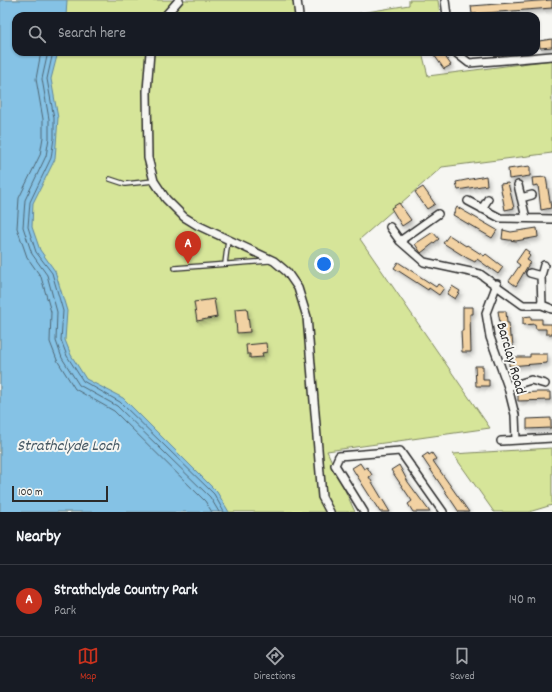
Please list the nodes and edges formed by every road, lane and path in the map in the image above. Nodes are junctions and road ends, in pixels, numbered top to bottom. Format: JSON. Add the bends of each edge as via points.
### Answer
{"nodes":[{"id":1,"x":179,"y":0,"type":"edge"},
{"id":2,"x":297,"y":0,"type":"edge"},
{"id":3,"x":445,"y":0,"type":"edge"},
{"id":4,"x":169,"y":12,"type":"edge"},
{"id":5,"x":298,"y":12,"type":"edge"},
{"id":6,"x":446,"y":12,"type":"edge"},
{"id":7,"x":150,"y":56,"type":"edge"},
{"id":8,"x":460,"y":56,"type":"edge"},
{"id":9,"x":552,"y":56,"type":"edge"},
{"id":10,"x":110,"y":179,"type":"dead end"},
{"id":11,"x":154,"y":181,"type":"junction"},
{"id":12,"x":518,"y":185,"type":"dead end"},
{"id":13,"x":532,"y":195,"type":"dead end"},
{"id":14,"x":521,"y":198,"type":"junction"},
{"id":15,"x":488,"y":199,"type":"dead end"},
{"id":16,"x":468,"y":201,"type":"dead end"},
{"id":17,"x":482,"y":209,"type":"junction"},
{"id":18,"x":438,"y":214,"type":"dead end"},
{"id":19,"x":526,"y":218,"type":"junction"},
{"id":20,"x":552,"y":218,"type":"edge"},
{"id":21,"x":390,"y":227,"type":"dead end"},
{"id":22,"x":228,"y":240,"type":"junction"},
{"id":23,"x":400,"y":241,"type":"junction"},
{"id":24,"x":274,"y":261,"type":"junction"},
{"id":25,"x":225,"y":264,"type":"junction"},
{"id":26,"x":544,"y":265,"type":"dead end"},
{"id":27,"x":175,"y":268,"type":"dead end"},
{"id":28,"x":530,"y":273,"type":"dead end"},
{"id":29,"x":541,"y":276,"type":"junction"},
{"id":30,"x":497,"y":284,"type":"junction"},
{"id":31,"x":542,"y":306,"type":"junction"},
{"id":32,"x":552,"y":309,"type":"edge"},
{"id":33,"x":545,"y":384,"type":"dead end"},
{"id":34,"x":508,"y":387,"type":"junction"},
{"id":35,"x":552,"y":438,"type":"edge"},
{"id":36,"x":501,"y":440,"type":"dead end"},
{"id":37,"x":516,"y":440,"type":"junction"},
{"id":38,"x":330,"y":512,"type":"edge"},
{"id":39,"x":364,"y":512,"type":"edge"},
{"id":40,"x":443,"y":512,"type":"edge"}],
"edges":[{"from":1,"to":4,"type":"street"},
{"from":2,"to":5,"type":"street"},
{"from":3,"to":6,"type":"street"},
{"from":7,"to":11,"type":"street","via":[[147,91],[148,158]]},
{"from":8,"to":9,"type":"street","via":[[469,63]]},
{"from":10,"to":11,"type":"lane","via":[[125,184]]},
{"from":11,"to":22,"type":"street","via":[[166,199],[184,216]]},
{"from":12,"to":14,"type":"street"},
{"from":13,"to":14,"type":"street"},
{"from":14,"to":19,"type":"street"},
{"from":15,"to":17,"type":"street"},
{"from":16,"to":17,"type":"street"},
{"from":17,"to":19,"type":"street","via":[[500,218]]},
{"from":18,"to":23,"type":"street"},
{"from":19,"to":20,"type":"street"},
{"from":21,"to":23,"type":"street"},
{"from":22,"to":24,"type":"street"},
{"from":22,"to":25,"type":"lane"},
{"from":23,"to":30,"type":"street","via":[[424,262],[480,274]]},
{"from":24,"to":25,"type":"lane"},
{"from":24,"to":38,"type":"street","via":[[287,272],[298,288],[307,317],[322,497]]},
{"from":25,"to":27,"type":"lane"},
{"from":26,"to":29,"type":"street"},
{"from":28,"to":29,"type":"street"},
{"from":29,"to":31,"type":"street"},
{"from":30,"to":31,"type":"street","via":[[523,305]]},
{"from":30,"to":34,"type":"street","name":"Barclay Road","via":[[486,314],[490,337]]},
{"from":31,"to":32,"type":"street"},
{"from":33,"to":34,"type":"street","via":[[532,380]]},
{"from":34,"to":37,"type":"street","name":"Barclay Road","via":[[515,415]]},
{"from":35,"to":37,"type":"street"},
{"from":36,"to":37,"type":"street"},
{"from":39,"to":40,"type":"street","via":[[335,465],[339,456],[400,451]]}]}
